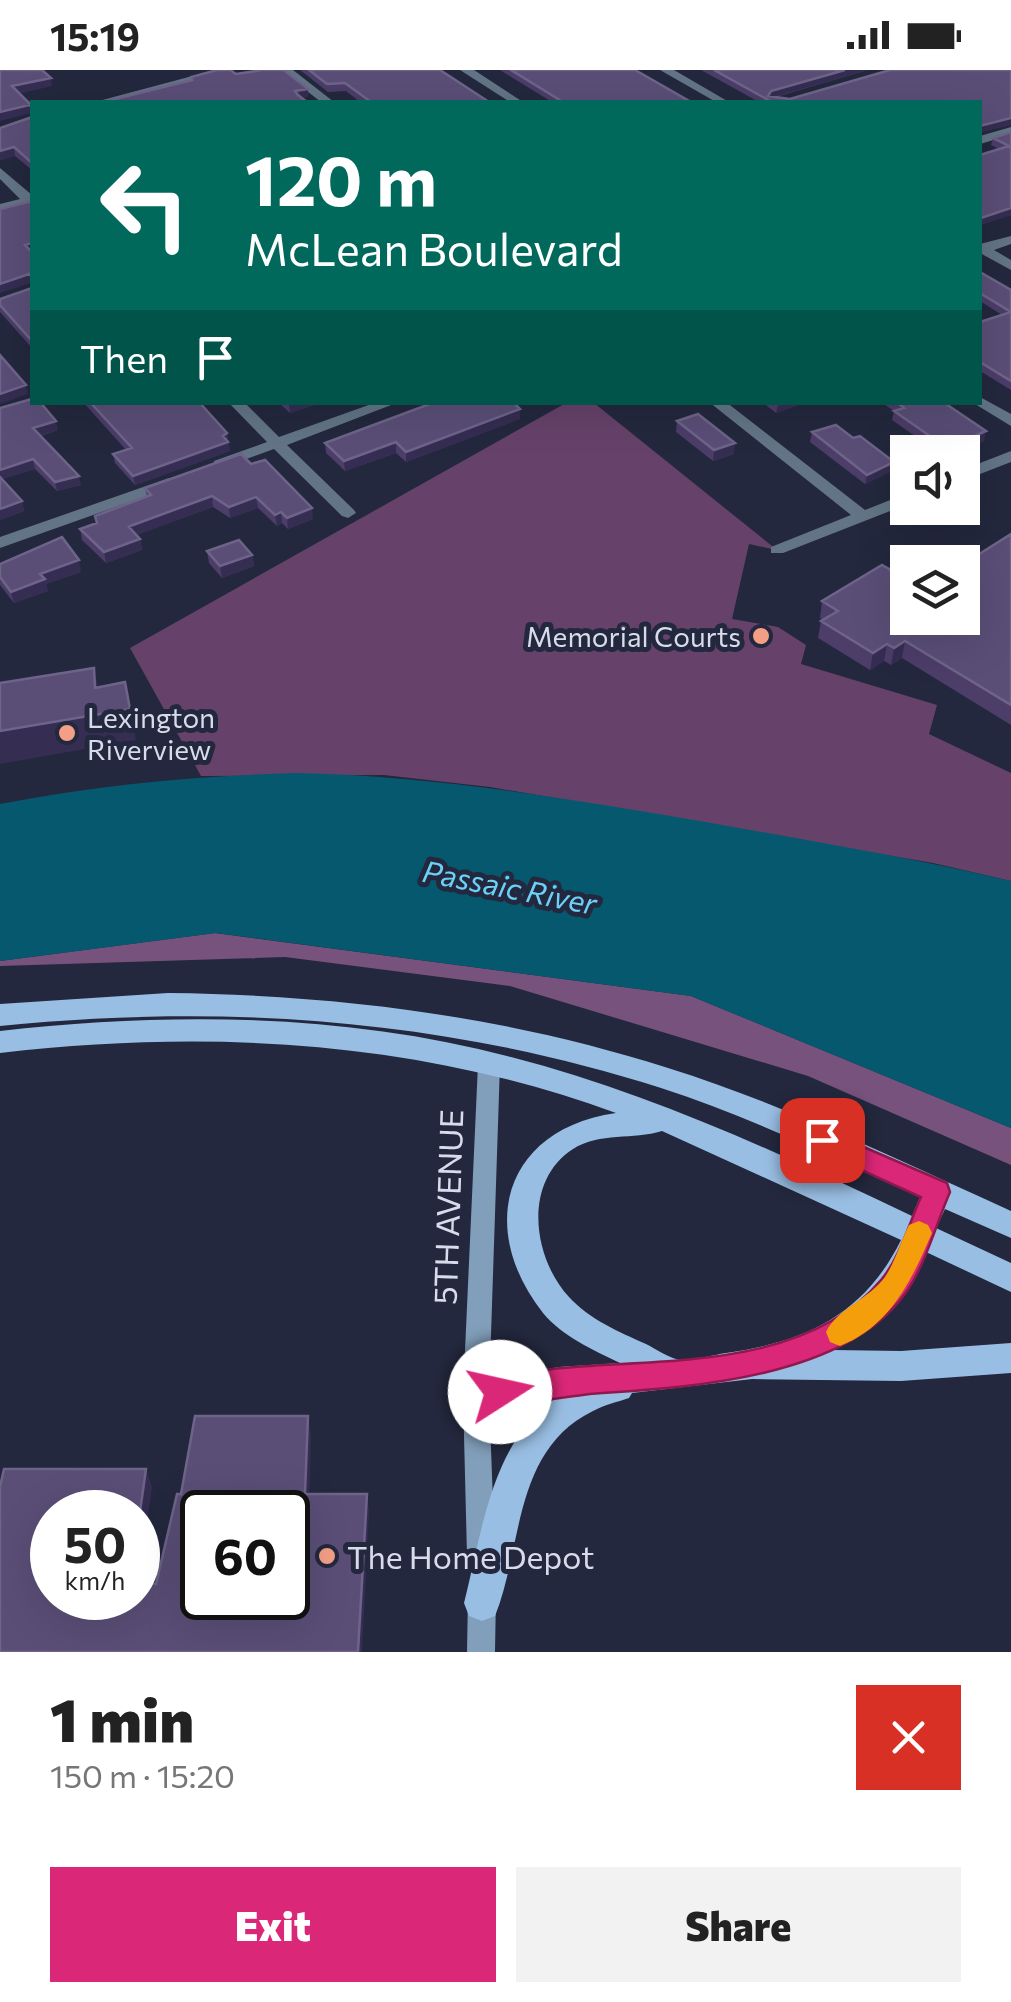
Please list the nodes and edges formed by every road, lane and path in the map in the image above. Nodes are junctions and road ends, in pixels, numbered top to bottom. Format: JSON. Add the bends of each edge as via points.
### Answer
{"nodes":[{"id":1,"x":228,"y":70,"type":"edge"},
{"id":2,"x":286,"y":70,"type":"edge"},
{"id":3,"x":466,"y":70,"type":"edge"},
{"id":4,"x":666,"y":70,"type":"edge"},
{"id":5,"x":110,"y":100,"type":"edge"},
{"id":6,"x":325,"y":100,"type":"edge"},
{"id":7,"x":514,"y":100,"type":"edge"},
{"id":8,"x":719,"y":100,"type":"edge"},
{"id":9,"x":1011,"y":131,"type":"edge"},
{"id":10,"x":982,"y":139,"type":"edge"},
{"id":11,"x":0,"y":172,"type":"edge"},
{"id":12,"x":30,"y":200,"type":"edge"},
{"id":13,"x":30,"y":201,"type":"edge"},
{"id":14,"x":0,"y":208,"type":"edge"},
{"id":15,"x":1011,"y":240,"type":"edge"},
{"id":16,"x":982,"y":249,"type":"edge"},
{"id":17,"x":982,"y":250,"type":"edge"},
{"id":18,"x":1011,"y":266,"type":"edge"},
{"id":19,"x":982,"y":402,"type":"edge"},
{"id":20,"x":238,"y":405,"type":"edge"},
{"id":21,"x":384,"y":405,"type":"edge"},
{"id":22,"x":720,"y":405,"type":"edge"},
{"id":23,"x":1011,"y":421,"type":"edge"},
{"id":24,"x":277,"y":444,"type":"junction"},
{"id":25,"x":1011,"y":456,"type":"edge"},
{"id":26,"x":980,"y":469,"type":"edge"},
{"id":27,"x":204,"y":470,"type":"edge"},
{"id":28,"x":186,"y":476,"type":"edge"},
{"id":29,"x":890,"y":505,"type":"edge"},
{"id":30,"x":348,"y":513,"type":"dead end"},
{"id":31,"x":862,"y":516,"type":"junction"},
{"id":32,"x":0,"y":543,"type":"edge"},
{"id":33,"x":776,"y":550,"type":"dead end"},
{"id":34,"x":0,"y":1015,"type":"edge"},
{"id":35,"x":0,"y":1042,"type":"edge"},
{"id":36,"x":489,"y":1064,"type":"junction"},
{"id":37,"x":661,"y":1121,"type":"junction"},
{"id":38,"x":937,"y":1192,"type":"junction"},
{"id":39,"x":1011,"y":1225,"type":"edge"},
{"id":40,"x":918,"y":1235,"type":"junction"},
{"id":41,"x":1011,"y":1278,"type":"edge"},
{"id":42,"x":1011,"y":1358,"type":"edge"},
{"id":43,"x":752,"y":1364,"type":"junction"},
{"id":44,"x":677,"y":1375,"type":"junction"},
{"id":45,"x":476,"y":1396,"type":"junction"},
{"id":46,"x":482,"y":1602,"type":"junction"},
{"id":47,"x":482,"y":1652,"type":"edge"}],
"edges":[{"from":1,"to":5,"type":"street"},
{"from":2,"to":6,"type":"street"},
{"from":3,"to":7,"type":"street"},
{"from":4,"to":8,"type":"street"},
{"from":9,"to":10,"type":"street"},
{"from":11,"to":12,"type":"street"},
{"from":13,"to":14,"type":"street"},
{"from":15,"to":16,"type":"street"},
{"from":17,"to":18,"type":"street"},
{"from":19,"to":23,"type":"street"},
{"from":20,"to":24,"type":"street"},
{"from":21,"to":24,"type":"street"},
{"from":22,"to":31,"type":"street"},
{"from":24,"to":27,"type":"street"},
{"from":24,"to":30,"type":"street"},
{"from":25,"to":26,"type":"street"},
{"from":28,"to":32,"type":"street"},
{"from":29,"to":31,"type":"street"},
{"from":31,"to":33,"type":"street"},
{"from":34,"to":38,"type":"main road","via":[[115,1004],[242,1003],[496,1034],[609,1061],[720,1098]]},
{"from":35,"to":36,"type":"main road","via":[[97,1032],[237,1030],[382,1043]]},
{"from":36,"to":37,"type":"main road"},
{"from":36,"to":45,"type":"main road","name":"5TH AVENUE"},
{"from":37,"to":40,"type":"main road","via":[[810,1180]]},
{"from":37,"to":44,"type":"main road","via":[[600,1126],[560,1142],[534,1171],[523,1206],[524,1236],[557,1305]]},
{"from":38,"to":39,"type":"main road"},
{"from":38,"to":40,"type":"main road"},
{"from":40,"to":41,"type":"main road"},
{"from":40,"to":43,"type":"main road","via":[[895,1285],[875,1306],[839,1333]]},
{"from":42,"to":43,"type":"main road","via":[[902,1366]]},
{"from":43,"to":44,"type":"main road"},
{"from":44,"to":45,"type":"main road","via":[[559,1382]]},
{"from":44,"to":46,"type":"main road","via":[[608,1390],[542,1426],[518,1470]]},
{"from":45,"to":46,"type":"main road","name":"5TH AVENUE"},
{"from":46,"to":47,"type":"main road","name":"5TH AVENUE"}]}
